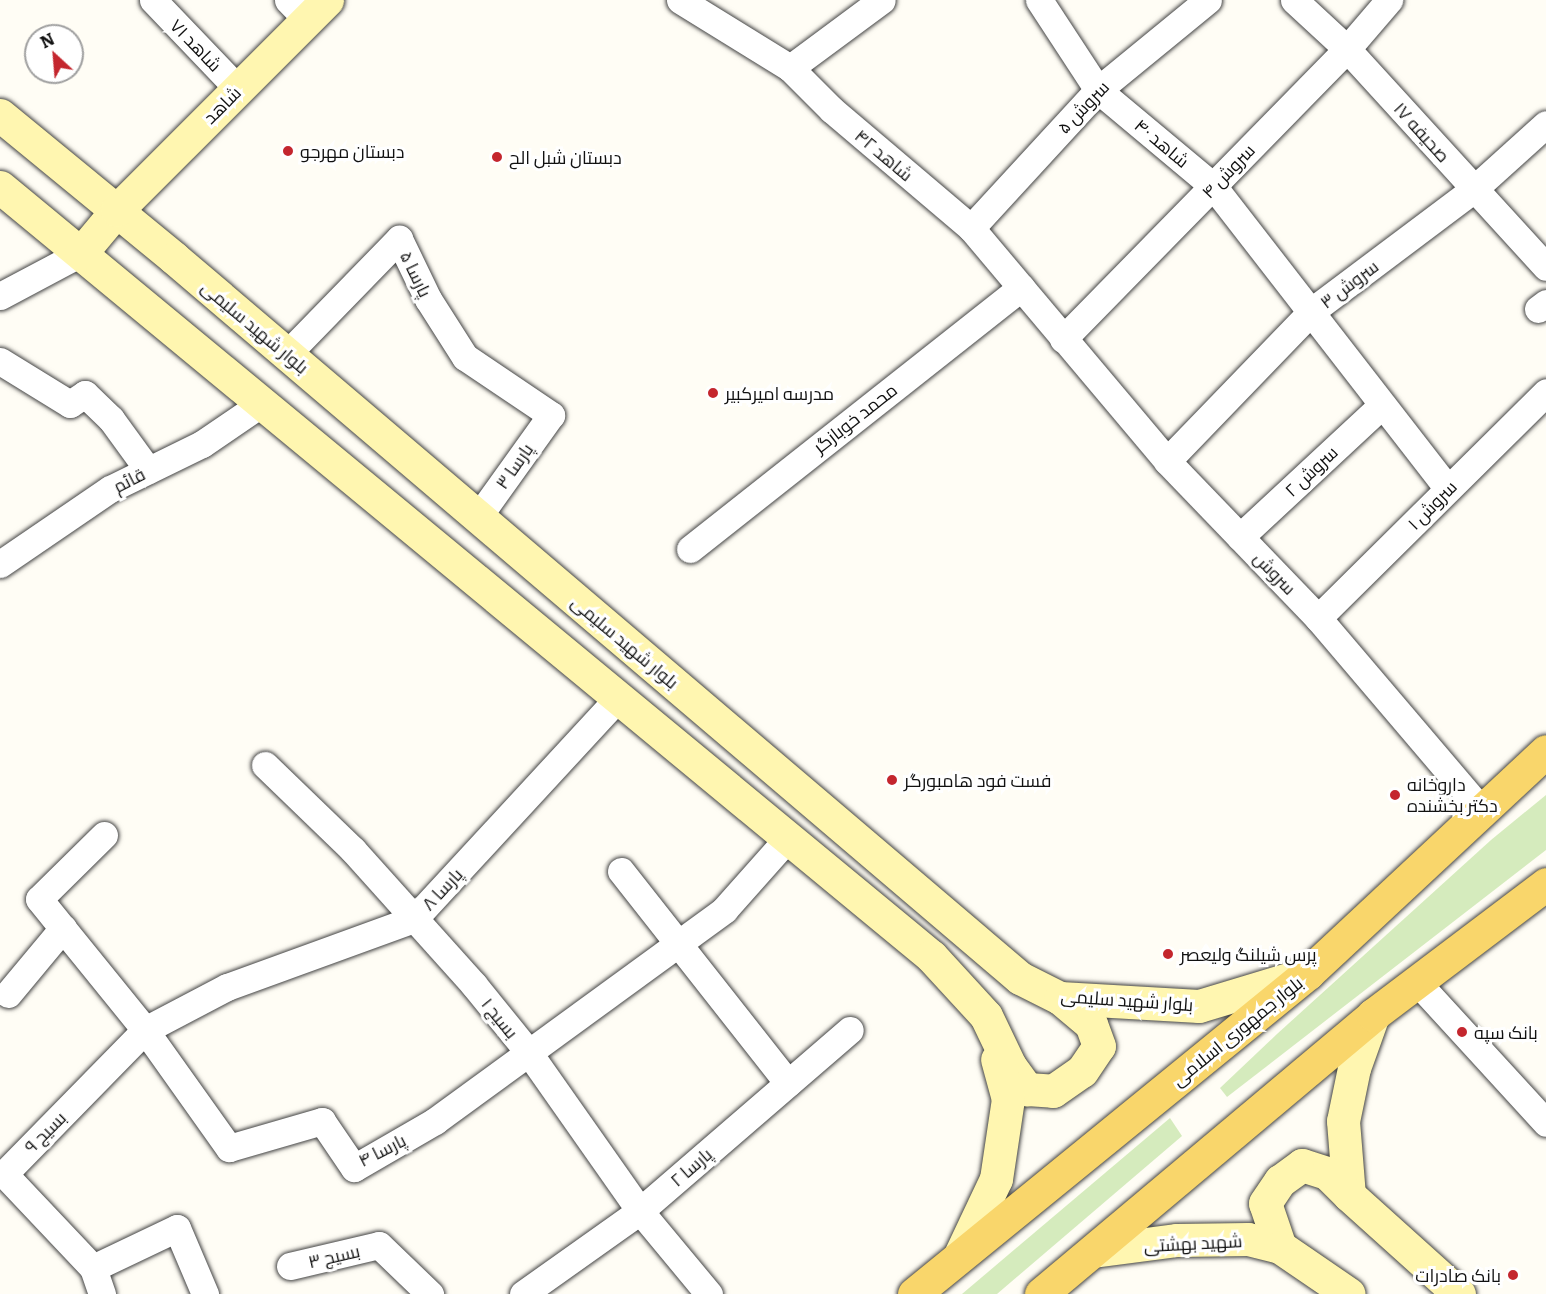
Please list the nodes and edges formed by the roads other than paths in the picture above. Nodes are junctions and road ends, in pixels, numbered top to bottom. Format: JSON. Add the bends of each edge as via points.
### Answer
{"nodes":[{"id":1,"x":153,"y":0,"type":"edge"},
{"id":2,"x":680,"y":0,"type":"edge"},
{"id":3,"x":882,"y":0,"type":"edge"},
{"id":4,"x":1039,"y":0,"type":"edge"},
{"id":5,"x":1208,"y":0,"type":"edge"},
{"id":6,"x":1294,"y":0,"type":"edge"},
{"id":7,"x":1389,"y":0,"type":"edge"},
{"id":8,"x":308,"y":7,"type":"edge"},
{"id":9,"x":1347,"y":49,"type":"junction"},
{"id":10,"x":790,"y":68,"type":"junction"},
{"id":11,"x":238,"y":89,"type":"junction"},
{"id":12,"x":1098,"y":90,"type":"junction"},
{"id":13,"x":0,"y":115,"type":"edge"},
{"id":14,"x":1544,"y":129,"type":"edge"},
{"id":15,"x":1213,"y":186,"type":"junction"},
{"id":16,"x":0,"y":187,"type":"edge"},
{"id":17,"x":1473,"y":190,"type":"junction"},
{"id":18,"x":117,"y":210,"type":"junction"},
{"id":19,"x":971,"y":228,"type":"junction"},
{"id":20,"x":81,"y":253,"type":"junction"},
{"id":21,"x":1546,"y":267,"type":"edge"},
{"id":22,"x":1021,"y":288,"type":"junction"},
{"id":23,"x":0,"y":296,"type":"edge"},
{"id":24,"x":1313,"y":310,"type":"junction"},
{"id":25,"x":1063,"y":339,"type":"junction"},
{"id":26,"x":287,"y":354,"type":"junction"},
{"id":27,"x":0,"y":361,"type":"edge"},
{"id":28,"x":1546,"y":392,"type":"edge"},
{"id":29,"x":262,"y":403,"type":"junction"},
{"id":30,"x":1382,"y":405,"type":"junction"},
{"id":31,"x":550,"y":415,"type":"joint"},
{"id":32,"x":1167,"y":461,"type":"junction"},
{"id":33,"x":148,"y":470,"type":"junction"},
{"id":34,"x":1448,"y":489,"type":"junction"},
{"id":35,"x":478,"y":517,"type":"junction"},
{"id":36,"x":1240,"y":537,"type":"junction"},
{"id":37,"x":690,"y":549,"type":"dead end"},
{"id":38,"x":0,"y":564,"type":"edge"},
{"id":39,"x":1318,"y":618,"type":"junction"},
{"id":40,"x":618,"y":698,"type":"junction"},
{"id":41,"x":1546,"y":751,"type":"edge"},
{"id":42,"x":265,"y":765,"type":"dead end"},
{"id":43,"x":1482,"y":811,"type":"junction"},
{"id":44,"x":104,"y":835,"type":"dead end"},
{"id":45,"x":788,"y":838,"type":"junction"},
{"id":46,"x":621,"y":871,"type":"dead end"},
{"id":47,"x":1546,"y":884,"type":"edge"},
{"id":48,"x":414,"y":919,"type":"junction"},
{"id":49,"x":63,"y":928,"type":"junction"},
{"id":50,"x":678,"y":942,"type":"junction"},
{"id":51,"x":1308,"y":973,"type":"junction"},
{"id":52,"x":1417,"y":982,"type":"junction"},
{"id":53,"x":8,"y":994,"type":"dead end"},
{"id":54,"x":1060,"y":998,"type":"junction"},
{"id":55,"x":1373,"y":1015,"type":"junction"},
{"id":56,"x":986,"y":1016,"type":"junction"},
{"id":57,"x":145,"y":1030,"type":"junction"},
{"id":58,"x":850,"y":1030,"type":"dead end"},
{"id":59,"x":529,"y":1053,"type":"junction"},
{"id":60,"x":788,"y":1083,"type":"junction"},
{"id":61,"x":1542,"y":1110,"type":"edge"},
{"id":62,"x":1349,"y":1195,"type":"junction"},
{"id":63,"x":640,"y":1211,"type":"junction"},
{"id":64,"x":1280,"y":1247,"type":"junction"},
{"id":65,"x":1093,"y":1251,"type":"junction"},
{"id":66,"x":960,"y":1255,"type":"junction"},
{"id":67,"x":290,"y":1266,"type":"dead end"},
{"id":68,"x":95,"y":1285,"type":"edge"},
{"id":69,"x":1058,"y":1289,"type":"edge"},
{"id":70,"x":205,"y":1294,"type":"edge"},
{"id":71,"x":430,"y":1294,"type":"edge"},
{"id":72,"x":523,"y":1294,"type":"edge"},
{"id":73,"x":709,"y":1294,"type":"edge"},
{"id":74,"x":914,"y":1294,"type":"edge"},
{"id":75,"x":1349,"y":1294,"type":"edge"},
{"id":76,"x":1459,"y":1294,"type":"edge"}],
"edges":[{"from":1,"to":11,"type":"street","name":"شاهد ۷۱"},
{"from":2,"to":10,"type":"street","name":"شاهد ۴۲"},
{"from":3,"to":10,"type":"street"},
{"from":4,"to":12,"type":"street","name":"شاهد ۴۰"},
{"from":5,"to":12,"type":"street","name":"سروش ۵"},
{"from":6,"to":9,"type":"street","name":"صحیفه ۱۷"},
{"from":7,"to":9,"type":"street","name":"سروش ۴"},
{"from":8,"to":11,"type":"main road","name":"شاهد"},
{"from":9,"to":15,"type":"street","name":"سروش ۴"},
{"from":9,"to":17,"type":"street","name":"صحیفه ۱۷"},
{"from":10,"to":19,"type":"street","name":"شاهد ۴۲","via":[[832,110]]},
{"from":11,"to":18,"type":"main road","name":"شاهد"},
{"from":12,"to":15,"type":"street","name":"شاهد ۴۰"},
{"from":12,"to":19,"type":"street","name":"سروش ۵"},
{"from":13,"to":18,"type":"main road","name":"بلوار شهید سلیمی"},
{"from":14,"to":17,"type":"street","name":"سروش ۳"},
{"from":15,"to":24,"type":"street","name":"شاهد ۴۰"},
{"from":15,"to":25,"type":"street","name":"سروش ۴"},
{"from":16,"to":20,"type":"main road"},
{"from":17,"to":21,"type":"street","name":"صحیفه ۱۷"},
{"from":17,"to":24,"type":"street","name":"سروش ۳"},
{"from":18,"to":20,"type":"main road","name":"شاهد"},
{"from":18,"to":26,"type":"main road","name":"بلوار شهید سلیمی"},
{"from":19,"to":22,"type":"street","name":"شاهد ۴۲"},
{"from":20,"to":23,"type":"street"},
{"from":20,"to":29,"type":"main road"},
{"from":22,"to":25,"type":"street","name":"شاهد ۴۲"},
{"from":22,"to":37,"type":"street","name":"محمد خوبازگر"},
{"from":24,"to":30,"type":"street","name":"شاهد ۴۰"},
{"from":24,"to":32,"type":"street","name":"سروش ۳"},
{"from":25,"to":32,"type":"street","name":"سروش"},
{"from":26,"to":31,"type":"street","name":"پارسا ۵","via":[[399,239],[428,299],[465,357]]},
{"from":26,"to":35,"type":"main road","name":"بلوار شهید سلیمی"},
{"from":27,"to":33,"type":"street","via":[[70,404],[85,394],[111,419]]},
{"from":28,"to":34,"type":"street","name":"سروش ۱"},
{"from":29,"to":33,"type":"street","name":"قائم","via":[[202,444]]},
{"from":29,"to":40,"type":"main road"},
{"from":30,"to":34,"type":"street","name":"شاهد ۴۰"},
{"from":30,"to":36,"type":"street","name":"سروش ۲"},
{"from":31,"to":35,"type":"street","name":"پارسا ۳"},
{"from":32,"to":36,"type":"street","name":"سروش"},
{"from":33,"to":38,"type":"street","name":"قائم","via":[[64,518]]},
{"from":34,"to":39,"type":"street","name":"سروش ۱"},
{"from":35,"to":54,"type":"main road","name":"بلوار شهید سلیمی","via":[[1020,978]]},
{"from":36,"to":39,"type":"street","name":"سروش"},
{"from":39,"to":43,"type":"street","name":"سروش"},
{"from":40,"to":45,"type":"main road"},
{"from":40,"to":48,"type":"street","name":"پارسا ۸"},
{"from":41,"to":43,"type":"main road","name":"بلوار جمهوری اسلامی"},
{"from":42,"to":48,"type":"street","name":"بسیج ۱","via":[[353,850]]},
{"from":43,"to":51,"type":"main road","name":"بلوار جمهوری اسلامی"},
{"from":44,"to":49,"type":"street","name":"پارسا ۴","via":[[39,899]]},
{"from":45,"to":50,"type":"street","name":"پارسا ۴","via":[[724,910]]},
{"from":45,"to":56,"type":"main road","via":[[931,956]]},
{"from":46,"to":50,"type":"street"},
{"from":47,"to":52,"type":"main road"},
{"from":48,"to":57,"type":"street","name":"پارسا ۸","via":[[227,987]]},
{"from":48,"to":59,"type":"street","name":"بسیج ۱"},
{"from":49,"to":53,"type":"street"},
{"from":49,"to":57,"type":"street","name":"پارسا ۴"},
{"from":50,"to":59,"type":"street","name":"پارسا ۴"},
{"from":50,"to":60,"type":"street"},
{"from":51,"to":54,"type":"main road","name":"بلوار شهید سلیمی","via":[[1199,1006]]},
{"from":51,"to":66,"type":"main road","name":"بلوار جمهوری اسلامی"},
{"from":52,"to":55,"type":"main road"},
{"from":52,"to":61,"type":"street"},
{"from":54,"to":56,"type":"main road","via":[[1092,1024],[1099,1046],[1082,1071],[1053,1091],[1027,1089],[1010,1066]]},
{"from":55,"to":62,"type":"main road","via":[[1354,1068],[1343,1121]]},
{"from":55,"to":65,"type":"main road"},
{"from":56,"to":66,"type":"main road","via":[[1008,1099],[996,1179]]},
{"from":57,"to":59,"type":"street","name":"پارسا ۴","via":[[229,1148],[322,1121],[354,1168],[435,1121]]},
{"from":57,"to":68,"type":"street","name":"بسیج ۹","via":[[4,1174]]},
{"from":58,"to":60,"type":"street","name":"پارسا ۲"},
{"from":59,"to":63,"type":"street","name":"بسیج ۱"},
{"from":60,"to":63,"type":"street","name":"پارسا ۲"},
{"from":62,"to":64,"type":"main road","via":[[1327,1173],[1302,1165],[1280,1181],[1265,1203]]},
{"from":62,"to":76,"type":"main road"},
{"from":63,"to":72,"type":"street","name":"پارسا ۲"},
{"from":63,"to":73,"type":"street","name":"بسیج ۱"},
{"from":64,"to":65,"type":"main road","name":"شهید بهشتی","via":[[1248,1239],[1177,1240]]},
{"from":64,"to":75,"type":"main road","name":"شهید بهشتی"},
{"from":65,"to":69,"type":"main road"},
{"from":66,"to":74,"type":"main road","name":"بلوار جمهوری اسلامی"},
{"from":67,"to":71,"type":"street","name":"بسیج ۳","via":[[379,1245]]},
{"from":68,"to":70,"type":"street","via":[[177,1228]]}]}
